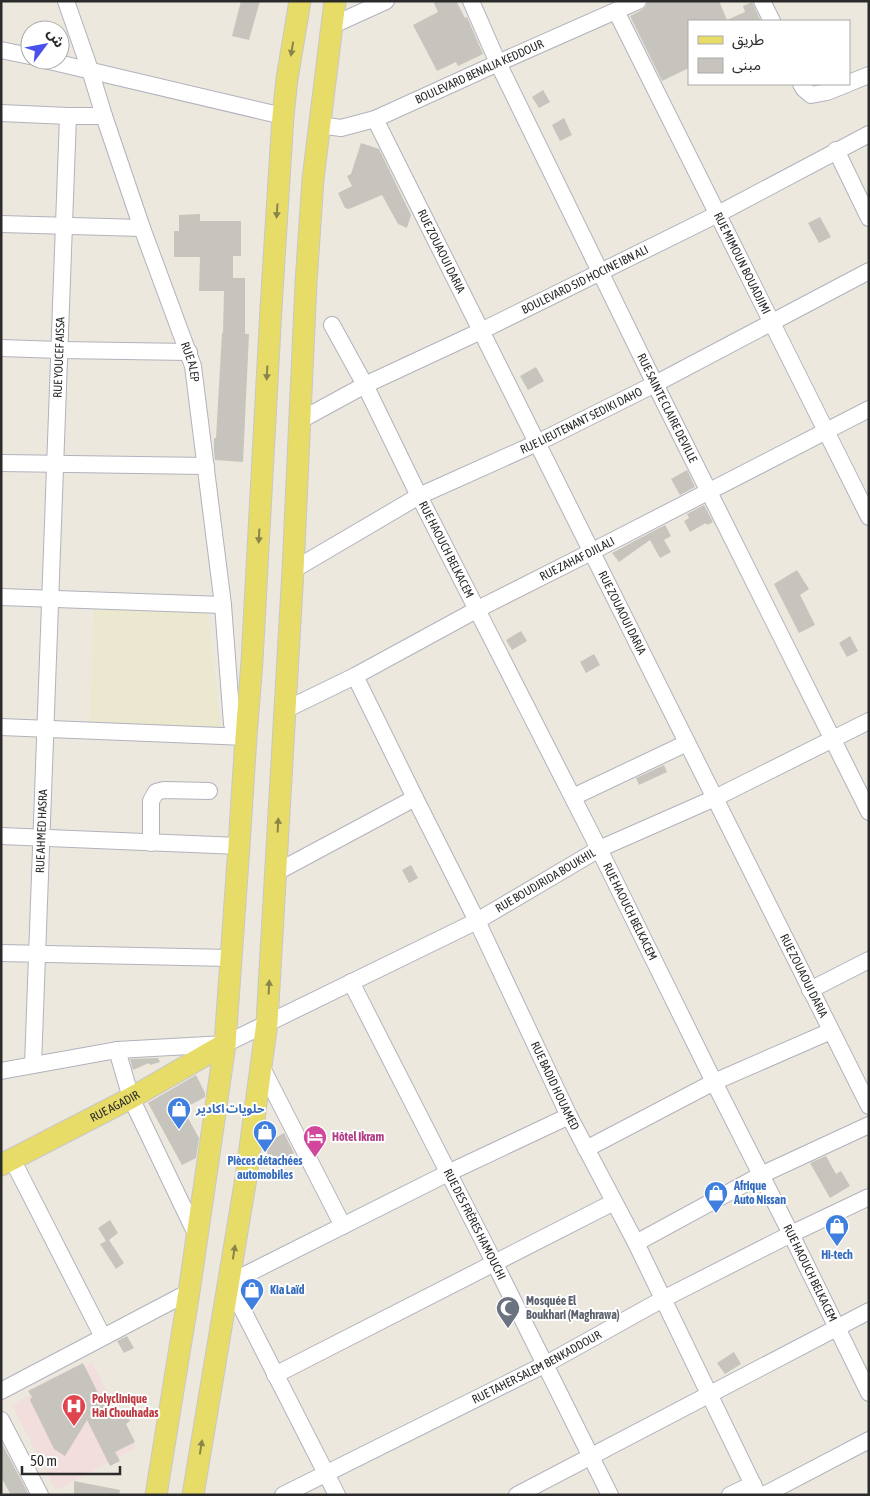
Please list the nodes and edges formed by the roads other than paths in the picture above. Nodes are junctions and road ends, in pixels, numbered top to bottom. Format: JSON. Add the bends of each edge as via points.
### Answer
{"nodes":[{"id":1,"x":66,"y":1,"type":"edge"},
{"id":2,"x":300,"y":1,"type":"edge"},
{"id":3,"x":335,"y":1,"type":"edge"},
{"id":4,"x":386,"y":1,"type":"edge"},
{"id":5,"x":471,"y":1,"type":"edge"},
{"id":6,"x":638,"y":1,"type":"edge"},
{"id":7,"x":762,"y":1,"type":"edge"},
{"id":8,"x":616,"y":10,"type":"junction"},
{"id":9,"x":772,"y":20,"type":"edge"},
{"id":10,"x":332,"y":26,"type":"junction"},
{"id":11,"x":1,"y":50,"type":"edge"},
{"id":12,"x":20,"y":54,"type":"edge"},
{"id":13,"x":498,"y":62,"type":"junction"},
{"id":14,"x":70,"y":66,"type":"edge"},
{"id":15,"x":90,"y":70,"type":"junction"},
{"id":16,"x":869,"y":75,"type":"edge"},
{"id":17,"x":850,"y":83,"type":"edge"},
{"id":18,"x":802,"y":85,"type":"edge"},
{"id":19,"x":845,"y":85,"type":"edge"},
{"id":20,"x":1,"y":113,"type":"edge"},
{"id":21,"x":68,"y":116,"type":"junction"},
{"id":22,"x":104,"y":116,"type":"junction"},
{"id":23,"x":283,"y":116,"type":"junction"},
{"id":24,"x":375,"y":119,"type":"junction"},
{"id":25,"x":319,"y":125,"type":"junction"},
{"id":26,"x":869,"y":134,"type":"edge"},
{"id":27,"x":836,"y":150,"type":"junction"},
{"id":28,"x":718,"y":214,"type":"junction"},
{"id":29,"x":869,"y":218,"type":"edge"},
{"id":30,"x":1,"y":224,"type":"edge"},
{"id":31,"x":64,"y":226,"type":"junction"},
{"id":32,"x":142,"y":228,"type":"junction"},
{"id":33,"x":869,"y":271,"type":"edge"},
{"id":34,"x":600,"y":272,"type":"junction"},
{"id":35,"x":772,"y":322,"type":"junction"},
{"id":36,"x":332,"y":325,"type":"dead end"},
{"id":37,"x":481,"y":331,"type":"junction"},
{"id":38,"x":1,"y":348,"type":"edge"},
{"id":39,"x":60,"y":350,"type":"junction"},
{"id":40,"x":189,"y":352,"type":"junction"},
{"id":41,"x":655,"y":384,"type":"junction"},
{"id":42,"x":365,"y":385,"type":"junction"},
{"id":43,"x":869,"y":409,"type":"edge"},
{"id":44,"x":299,"y":421,"type":"junction"},
{"id":45,"x":826,"y":431,"type":"junction"},
{"id":46,"x":537,"y":443,"type":"junction"},
{"id":47,"x":1,"y":462,"type":"edge"},
{"id":48,"x":55,"y":464,"type":"junction"},
{"id":49,"x":206,"y":466,"type":"junction"},
{"id":50,"x":709,"y":492,"type":"junction"},
{"id":51,"x":419,"y":496,"type":"junction"},
{"id":52,"x":869,"y":517,"type":"edge"},
{"id":53,"x":592,"y":552,"type":"junction"},
{"id":54,"x":293,"y":570,"type":"junction"},
{"id":55,"x":1,"y":597,"type":"edge"},
{"id":56,"x":49,"y":599,"type":"junction"},
{"id":57,"x":223,"y":605,"type":"junction"},
{"id":58,"x":478,"y":608,"type":"junction"},
{"id":59,"x":355,"y":676,"type":"junction"},
{"id":60,"x":285,"y":710,"type":"junction"},
{"id":61,"x":869,"y":721,"type":"edge"},
{"id":62,"x":1,"y":727,"type":"edge"},
{"id":63,"x":45,"y":729,"type":"junction"},
{"id":64,"x":246,"y":737,"type":"junction"},
{"id":65,"x":833,"y":739,"type":"junction"},
{"id":66,"x":687,"y":743,"type":"junction"},
{"id":67,"x":209,"y":791,"type":"dead end"},
{"id":68,"x":573,"y":797,"type":"junction"},
{"id":69,"x":415,"y":798,"type":"junction"},
{"id":70,"x":715,"y":798,"type":"junction"},
{"id":71,"x":869,"y":812,"type":"edge"},
{"id":72,"x":1,"y":836,"type":"edge"},
{"id":73,"x":41,"y":838,"type":"junction"},
{"id":74,"x":152,"y":843,"type":"junction"},
{"id":75,"x":239,"y":846,"type":"junction"},
{"id":76,"x":599,"y":849,"type":"junction"},
{"id":77,"x":275,"y":873,"type":"junction"},
{"id":78,"x":476,"y":921,"type":"junction"},
{"id":79,"x":1,"y":953,"type":"edge"},
{"id":80,"x":36,"y":954,"type":"junction"},
{"id":81,"x":230,"y":958,"type":"junction"},
{"id":82,"x":869,"y":960,"type":"edge"},
{"id":83,"x":351,"y":982,"type":"junction"},
{"id":84,"x":810,"y":990,"type":"junction"},
{"id":85,"x":267,"y":1022,"type":"junction"},
{"id":86,"x":831,"y":1030,"type":"junction"},
{"id":87,"x":224,"y":1044,"type":"junction"},
{"id":88,"x":117,"y":1050,"type":"junction"},
{"id":89,"x":33,"y":1065,"type":"junction"},
{"id":90,"x":262,"y":1066,"type":"junction"},
{"id":91,"x":1,"y":1071,"type":"edge"},
{"id":92,"x":863,"y":1080,"type":"edge"},
{"id":93,"x":714,"y":1082,"type":"junction"},
{"id":94,"x":131,"y":1098,"type":"junction"},
{"id":95,"x":869,"y":1106,"type":"edge"},
{"id":96,"x":569,"y":1116,"type":"junction"},
{"id":97,"x":869,"y":1125,"type":"edge"},
{"id":98,"x":586,"y":1149,"type":"junction"},
{"id":99,"x":7,"y":1162,"type":"edge"},
{"id":100,"x":448,"y":1173,"type":"junction"},
{"id":101,"x":761,"y":1175,"type":"junction"},
{"id":102,"x":869,"y":1197,"type":"edge"},
{"id":103,"x":614,"y":1202,"type":"junction"},
{"id":104,"x":343,"y":1226,"type":"junction"},
{"id":105,"x":791,"y":1234,"type":"junction"},
{"id":106,"x":197,"y":1236,"type":"junction"},
{"id":107,"x":636,"y":1243,"type":"junction"},
{"id":108,"x":495,"y":1264,"type":"junction"},
{"id":109,"x":229,"y":1283,"type":"junction"},
{"id":110,"x":190,"y":1292,"type":"junction"},
{"id":111,"x":663,"y":1299,"type":"junction"},
{"id":112,"x":869,"y":1311,"type":"edge"},
{"id":113,"x":837,"y":1327,"type":"junction"},
{"id":114,"x":103,"y":1337,"type":"junction"},
{"id":115,"x":546,"y":1364,"type":"junction"},
{"id":116,"x":275,"y":1375,"type":"junction"},
{"id":117,"x":1,"y":1391,"type":"edge"},
{"id":118,"x":710,"y":1394,"type":"junction"},
{"id":119,"x":869,"y":1394,"type":"edge"},
{"id":120,"x":1,"y":1420,"type":"edge"},
{"id":121,"x":869,"y":1440,"type":"edge"},
{"id":122,"x":590,"y":1456,"type":"junction"},
{"id":123,"x":326,"y":1474,"type":"junction"},
{"id":124,"x":758,"y":1491,"type":"edge"},
{"id":125,"x":40,"y":1495,"type":"edge"},
{"id":126,"x":156,"y":1495,"type":"edge"},
{"id":127,"x":193,"y":1495,"type":"edge"},
{"id":128,"x":283,"y":1495,"type":"edge"},
{"id":129,"x":337,"y":1495,"type":"edge"},
{"id":130,"x":517,"y":1495,"type":"edge"},
{"id":131,"x":610,"y":1495,"type":"edge"},
{"id":132,"x":730,"y":1495,"type":"edge"}],
"edges":[{"from":1,"to":15,"type":"street","name":"RUE ALEP"},
{"from":2,"to":23,"type":"main road","one_way":true},
{"from":3,"to":10,"type":"main road"},
{"from":4,"to":10,"type":"street"},
{"from":5,"to":13,"type":"street","name":"RUE SAINTE CLAIRE DEVILLE"},
{"from":6,"to":8,"type":"street","name":"BOULEVARD BENALIA KEDDOUR"},
{"from":7,"to":9,"type":"street"},
{"from":8,"to":13,"type":"street","name":"BOULEVARD BENALIA KEDDOUR"},
{"from":8,"to":28,"type":"street","name":"RUE MIMOUN BOUADJIMI"},
{"from":10,"to":25,"type":"main road"},
{"from":11,"to":12,"type":"street"},
{"from":13,"to":24,"type":"street","name":"BOULEVARD BENALIA KEDDOUR"},
{"from":13,"to":34,"type":"street","name":"RUE SAINTE CLAIRE DEVILLE"},
{"from":14,"to":15,"type":"street"},
{"from":15,"to":22,"type":"street","name":"RUE ALEP"},
{"from":15,"to":23,"type":"street"},
{"from":16,"to":17,"type":"street"},
{"from":18,"to":19,"type":"street","via":[[812,95]]},
{"from":20,"to":21,"type":"street"},
{"from":21,"to":22,"type":"street"},
{"from":21,"to":31,"type":"street","name":"RUE YOUCEF AISSA"},
{"from":22,"to":32,"type":"street","name":"RUE ALEP"},
{"from":23,"to":64,"type":"main road","one_way":true},
{"from":24,"to":25,"type":"street","name":"BOULEVARD BENALIA KEDDOUR","via":[[341,128]]},
{"from":24,"to":37,"type":"street","name":"RUE ZOUAOUI DARIA"},
{"from":25,"to":44,"type":"main road","via":[[306,274]]},
{"from":26,"to":27,"type":"street","name":"BOULEVARD SID HOCINE IBN ALI"},
{"from":27,"to":28,"type":"street","name":"BOULEVARD SID HOCINE IBN ALI"},
{"from":27,"to":29,"type":"street"},
{"from":28,"to":34,"type":"street","name":"BOULEVARD SID HOCINE IBN ALI"},
{"from":28,"to":35,"type":"street","name":"RUE MIMOUN BOUADJIMI"},
{"from":30,"to":31,"type":"street"},
{"from":31,"to":32,"type":"street"},
{"from":31,"to":39,"type":"street","name":"RUE YOUCEF AISSA"},
{"from":32,"to":40,"type":"street","name":"RUE ALEP"},
{"from":33,"to":35,"type":"street","name":"RUE LIEUTENANT SEDIKI DAHO"},
{"from":34,"to":37,"type":"street","name":"BOULEVARD SID HOCINE IBN ALI"},
{"from":34,"to":41,"type":"street","name":"RUE SAINTE CLAIRE DEVILLE"},
{"from":35,"to":41,"type":"street","name":"RUE LIEUTENANT SEDIKI DAHO"},
{"from":35,"to":45,"type":"street","name":"RUE MIMOUN BOUADJIMI"},
{"from":36,"to":42,"type":"street","name":"RUE HAOUCH BELKACEM"},
{"from":37,"to":42,"type":"street","name":"BOULEVARD SID HOCINE IBN ALI"},
{"from":37,"to":46,"type":"street","name":"RUE ZOUAOUI DARIA"},
{"from":38,"to":39,"type":"street"},
{"from":39,"to":40,"type":"street"},
{"from":39,"to":48,"type":"street","name":"RUE YOUCEF AISSA"},
{"from":40,"to":49,"type":"street","name":"RUE ALEP"},
{"from":41,"to":46,"type":"street","name":"RUE LIEUTENANT SEDIKI DAHO"},
{"from":41,"to":50,"type":"street","name":"RUE SAINTE CLAIRE DEVILLE"},
{"from":42,"to":44,"type":"street","name":"BOULEVARD SID HOCINE IBN ALI"},
{"from":42,"to":51,"type":"street","name":"RUE HAOUCH BELKACEM"},
{"from":43,"to":45,"type":"street","name":"RUE ZAHAF DJILALI"},
{"from":44,"to":54,"type":"main road"},
{"from":45,"to":50,"type":"street","name":"RUE ZAHAF DJILALI"},
{"from":45,"to":52,"type":"street","name":"RUE MIMOUN BOUADJIMI"},
{"from":46,"to":51,"type":"street","name":"RUE LIEUTENANT SEDIKI DAHO"},
{"from":46,"to":53,"type":"street","name":"RUE ZOUAOUI DARIA"},
{"from":47,"to":48,"type":"street"},
{"from":48,"to":49,"type":"street"},
{"from":48,"to":56,"type":"street","name":"RUE YOUCEF AISSA"},
{"from":49,"to":57,"type":"street","name":"RUE ALEP"},
{"from":50,"to":53,"type":"street","name":"RUE ZAHAF DJILALI"},
{"from":50,"to":65,"type":"street","name":"RUE SAINTE CLAIRE DEVILLE"},
{"from":51,"to":54,"type":"street","name":"RUE LIEUTENANT SEDIKI DAHO"},
{"from":51,"to":58,"type":"street","name":"RUE HAOUCH BELKACEM"},
{"from":53,"to":58,"type":"street","name":"RUE ZAHAF DJILALI"},
{"from":53,"to":66,"type":"street","name":"RUE ZOUAOUI DARIA"},
{"from":54,"to":60,"type":"main road"},
{"from":55,"to":56,"type":"street"},
{"from":56,"to":57,"type":"street"},
{"from":56,"to":63,"type":"street","name":"RUE AHMED HASRA"},
{"from":57,"to":64,"type":"street","name":"RUE ALEP","via":[[232,724]]},
{"from":58,"to":59,"type":"street","name":"RUE ZAHAF DJILALI"},
{"from":58,"to":68,"type":"street","name":"RUE HAOUCH BELKACEM"},
{"from":59,"to":60,"type":"street","name":"RUE ZAHAF DJILALI"},
{"from":59,"to":69,"type":"street","name":"RUE BADID HOUAMED"},
{"from":77,"to":60,"type":"main road","one_way":true},
{"from":61,"to":65,"type":"street","name":"RUE BOUDJRIDA BOUKHIL"},
{"from":62,"to":63,"type":"street"},
{"from":63,"to":64,"type":"street"},
{"from":63,"to":73,"type":"street","name":"RUE AHMED HASRA"},
{"from":64,"to":75,"type":"main road"},
{"from":65,"to":70,"type":"street","name":"RUE BOUDJRIDA BOUKHIL"},
{"from":65,"to":71,"type":"street","name":"RUE SAINTE CLAIRE DEVILLE"},
{"from":66,"to":68,"type":"street"},
{"from":66,"to":70,"type":"street","name":"RUE ZOUAOUI DARIA"},
{"from":67,"to":74,"type":"street","via":[[156,792],[151,801]]},
{"from":68,"to":76,"type":"street","name":"RUE HAOUCH BELKACEM"},
{"from":69,"to":77,"type":"street"},
{"from":69,"to":78,"type":"street","name":"RUE BADID HOUAMED"},
{"from":70,"to":76,"type":"street","name":"RUE BOUDJRIDA BOUKHIL"},
{"from":70,"to":84,"type":"street","name":"RUE ZOUAOUI DARIA"},
{"from":72,"to":73,"type":"street"},
{"from":73,"to":74,"type":"street"},
{"from":73,"to":80,"type":"street","name":"RUE AHMED HASRA"},
{"from":74,"to":75,"type":"street"},
{"from":75,"to":81,"type":"main road"},
{"from":76,"to":78,"type":"street","name":"RUE BOUDJRIDA BOUKHIL"},
{"from":76,"to":93,"type":"street","name":"RUE HAOUCH BELKACEM"},
{"from":85,"to":77,"type":"main road","one_way":true},
{"from":78,"to":83,"type":"street","name":"RUE BOUDJRIDA BOUKHIL"},
{"from":78,"to":96,"type":"street","name":"RUE BADID HOUAMED"},
{"from":79,"to":80,"type":"street"},
{"from":80,"to":81,"type":"street"},
{"from":80,"to":89,"type":"street","name":"RUE AHMED HASRA"},
{"from":81,"to":87,"type":"main road"},
{"from":82,"to":84,"type":"street"},
{"from":83,"to":85,"type":"street","name":"RUE BOUDJRIDA BOUKHIL"},
{"from":83,"to":100,"type":"street","name":"RUE DES FRÈRES HAMOUCHI"},
{"from":84,"to":86,"type":"street","name":"RUE ZOUAOUI DARIA"},
{"from":85,"to":87,"type":"street","name":"RUE BOUDJRIDA BOUKHIL"},
{"from":85,"to":90,"type":"main road"},
{"from":86,"to":92,"type":"street","name":"RUE ZOUAOUI DARIA"},
{"from":86,"to":93,"type":"street"},
{"from":87,"to":88,"type":"street"},
{"from":87,"to":94,"type":"main road","name":"RUE AGADIR"},
{"from":87,"to":106,"type":"main road"},
{"from":88,"to":89,"type":"street"},
{"from":88,"to":94,"type":"street"},
{"from":89,"to":91,"type":"street"},
{"from":90,"to":104,"type":"street"},
{"from":109,"to":90,"type":"main road","one_way":true},
{"from":92,"to":95,"type":"street","name":"RUE ZOUAOUI DARIA"},
{"from":93,"to":98,"type":"street"},
{"from":93,"to":101,"type":"street","name":"RUE HAOUCH BELKACEM"},
{"from":94,"to":99,"type":"main road","name":"RUE AGADIR"},
{"from":94,"to":106,"type":"street"},
{"from":96,"to":98,"type":"street","name":"RUE BADID HOUAMED"},
{"from":96,"to":100,"type":"street"},
{"from":97,"to":101,"type":"street"},
{"from":98,"to":103,"type":"street","name":"RUE BADID HOUAMED"},
{"from":99,"to":114,"type":"street"},
{"from":100,"to":104,"type":"street"},
{"from":100,"to":108,"type":"street","name":"RUE DES FRÈRES HAMOUCHI"},
{"from":101,"to":105,"type":"street","name":"RUE HAOUCH BELKACEM"},
{"from":101,"to":107,"type":"street"},
{"from":102,"to":105,"type":"street","name":"RUE TAHER SALEM BENKADDOUR"},
{"from":103,"to":107,"type":"street","name":"RUE BADID HOUAMED"},
{"from":103,"to":108,"type":"street"},
{"from":104,"to":109,"type":"street"},
{"from":105,"to":111,"type":"street","name":"RUE TAHER SALEM BENKADDOUR"},
{"from":105,"to":113,"type":"street","name":"RUE HAOUCH BELKACEM"},
{"from":106,"to":110,"type":"main road"},
{"from":107,"to":111,"type":"street","name":"RUE BADID HOUAMED"},
{"from":108,"to":115,"type":"street","name":"RUE DES FRÈRES HAMOUCHI"},
{"from":108,"to":116,"type":"street"},
{"from":109,"to":116,"type":"street"},
{"from":127,"to":109,"type":"main road","one_way":true},
{"from":110,"to":114,"type":"street"},
{"from":110,"to":126,"type":"main road"},
{"from":111,"to":115,"type":"street","name":"RUE TAHER SALEM BENKADDOUR"},
{"from":111,"to":118,"type":"street","name":"RUE BADID HOUAMED"},
{"from":112,"to":113,"type":"street"},
{"from":113,"to":118,"type":"street"},
{"from":113,"to":119,"type":"street","name":"RUE HAOUCH BELKACEM"},
{"from":114,"to":117,"type":"street"},
{"from":115,"to":122,"type":"street","name":"RUE DES FRÈRES HAMOUCHI"},
{"from":115,"to":123,"type":"street","name":"RUE TAHER SALEM BENKADDOUR"},
{"from":116,"to":123,"type":"street"},
{"from":118,"to":122,"type":"street"},
{"from":118,"to":124,"type":"street","name":"RUE BADID HOUAMED"},
{"from":120,"to":125,"type":"street"},
{"from":121,"to":124,"type":"street"},
{"from":122,"to":130,"type":"street"},
{"from":122,"to":131,"type":"street","name":"RUE DES FRÈRES HAMOUCHI"},
{"from":123,"to":128,"type":"street","name":"RUE TAHER SALEM BENKADDOUR"},
{"from":123,"to":129,"type":"street"},
{"from":124,"to":132,"type":"street"}]}
